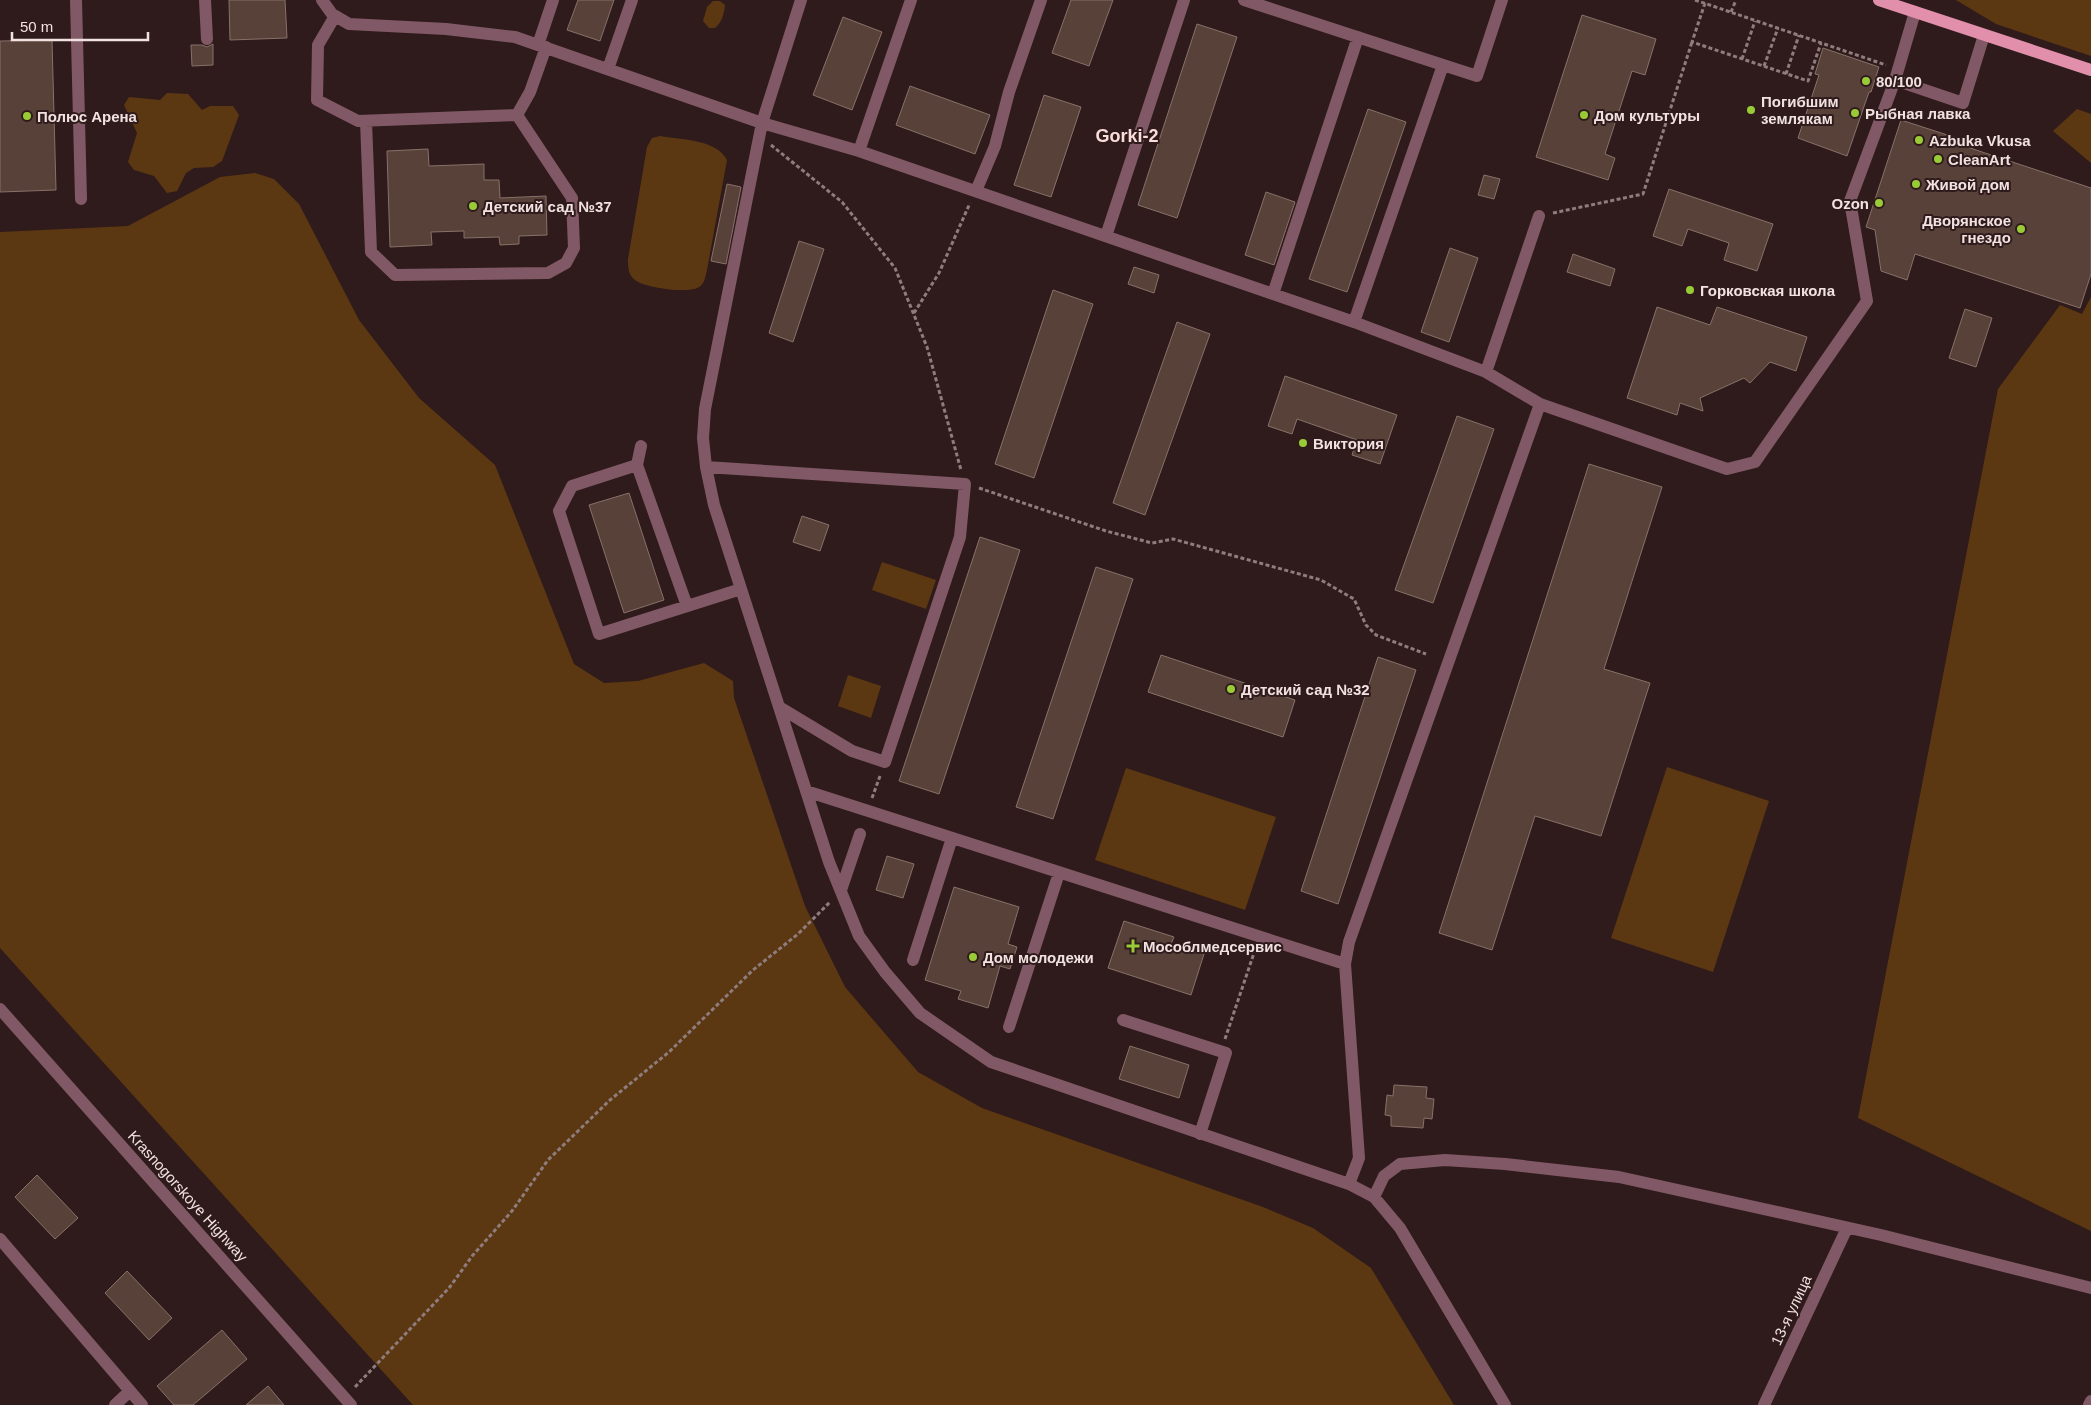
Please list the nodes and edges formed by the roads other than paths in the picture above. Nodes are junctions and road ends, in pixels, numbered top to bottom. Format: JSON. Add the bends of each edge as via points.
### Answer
{"nodes":[{"id":1,"x":76,"y":0,"type":"edge"},
{"id":2,"x":205,"y":0,"type":"edge"},
{"id":3,"x":322,"y":0,"type":"edge"},
{"id":4,"x":553,"y":0,"type":"edge"},
{"id":5,"x":632,"y":0,"type":"edge"},
{"id":6,"x":800,"y":0,"type":"edge"},
{"id":7,"x":911,"y":0,"type":"edge"},
{"id":8,"x":1041,"y":0,"type":"edge"},
{"id":9,"x":1184,"y":0,"type":"edge"},
{"id":10,"x":1244,"y":0,"type":"edge"},
{"id":11,"x":1502,"y":0,"type":"edge"},
{"id":12,"x":1878,"y":0,"type":"edge"},
{"id":13,"x":1915,"y":12,"type":"junction"},
{"id":14,"x":335,"y":16,"type":"junction"},
{"id":15,"x":1984,"y":35,"type":"junction"},
{"id":16,"x":1358,"y":37,"type":"junction"},
{"id":17,"x":207,"y":39,"type":"dead end"},
{"id":18,"x":542,"y":46,"type":"junction"},
{"id":19,"x":1443,"y":65,"type":"junction"},
{"id":20,"x":608,"y":69,"type":"junction"},
{"id":21,"x":2091,"y":70,"type":"edge"},
{"id":22,"x":1896,"y":74,"type":"junction"},
{"id":23,"x":517,"y":115,"type":"junction"},
{"id":24,"x":366,"y":121,"type":"junction"},
{"id":25,"x":762,"y":123,"type":"junction"},
{"id":26,"x":859,"y":151,"type":"junction"},
{"id":27,"x":976,"y":191,"type":"junction"},
{"id":28,"x":81,"y":199,"type":"dead end"},
{"id":29,"x":1539,"y":216,"type":"road end"},
{"id":30,"x":1106,"y":236,"type":"junction"},
{"id":31,"x":1273,"y":294,"type":"junction"},
{"id":32,"x":1354,"y":322,"type":"junction"},
{"id":33,"x":1486,"y":372,"type":"junction"},
{"id":34,"x":1540,"y":404,"type":"junction"},
{"id":35,"x":641,"y":446,"type":"dead end"},
{"id":36,"x":637,"y":465,"type":"junction"},
{"id":37,"x":706,"y":467,"type":"junction"},
{"id":38,"x":741,"y":589,"type":"junction"},
{"id":39,"x":686,"y":606,"type":"junction"},
{"id":40,"x":779,"y":707,"type":"junction"},
{"id":41,"x":806,"y":791,"type":"junction"},
{"id":42,"x":860,"y":834,"type":"dead end"},
{"id":43,"x":952,"y":838,"type":"junction"},
{"id":44,"x":1059,"y":873,"type":"junction"},
{"id":45,"x":841,"y":890,"type":"junction"},
{"id":46,"x":913,"y":960,"type":"dead end"},
{"id":47,"x":1345,"y":964,"type":"junction"},
{"id":48,"x":0,"y":1009,"type":"edge"},
{"id":49,"x":1123,"y":1020,"type":"dead end"},
{"id":50,"x":1009,"y":1028,"type":"dead end"},
{"id":51,"x":1200,"y":1134,"type":"junction"},
{"id":52,"x":1349,"y":1184,"type":"junction"},
{"id":53,"x":1374,"y":1197,"type":"junction"},
{"id":54,"x":1847,"y":1228,"type":"junction"},
{"id":55,"x":0,"y":1239,"type":"edge"},
{"id":56,"x":2091,"y":1288,"type":"edge"},
{"id":57,"x":130,"y":1392,"type":"junction"},
{"id":58,"x":2091,"y":1401,"type":"edge"},
{"id":59,"x":349,"y":1404,"type":"edge"},
{"id":60,"x":115,"y":1405,"type":"edge"},
{"id":61,"x":142,"y":1405,"type":"edge"},
{"id":62,"x":1505,"y":1405,"type":"edge"},
{"id":63,"x":1764,"y":1405,"type":"edge"},
{"id":64,"x":2089,"y":1405,"type":"edge"}],
"edges":[{"from":1,"to":28,"type":"street"},
{"from":2,"to":17,"type":"street"},
{"from":3,"to":14,"type":"street"},
{"from":4,"to":18,"type":"street"},
{"from":5,"to":20,"type":"street"},
{"from":6,"to":25,"type":"street"},
{"from":7,"to":26,"type":"street"},
{"from":8,"to":27,"type":"street","via":[[1009,92],[995,146]]},
{"from":9,"to":30,"type":"street"},
{"from":10,"to":16,"type":"street"},
{"from":11,"to":19,"type":"street","via":[[1476,76]]},
{"from":12,"to":13,"type":"main road"},
{"from":13,"to":15,"type":"main road"},
{"from":13,"to":22,"type":"street"},
{"from":14,"to":18,"type":"street","via":[[349,24],[480,32],[515,37]]},
{"from":14,"to":24,"type":"street","via":[[318,45],[317,100],[358,121]]},
{"from":15,"to":21,"type":"main road"},
{"from":15,"to":22,"type":"street","via":[[1963,103]]},
{"from":16,"to":19,"type":"street"},
{"from":16,"to":31,"type":"street"},
{"from":18,"to":20,"type":"street"},
{"from":18,"to":23,"type":"street","via":[[530,92]]},
{"from":19,"to":32,"type":"street"},
{"from":20,"to":25,"type":"street"},
{"from":22,"to":34,"type":"street","via":[[1850,201],[1867,301],[1755,462],[1727,469]]},
{"from":23,"to":24,"type":"street"},
{"from":23,"to":24,"type":"street","via":[[572,198],[574,248],[566,263],[548,273],[396,275],[371,252]]},
{"from":25,"to":26,"type":"street"},
{"from":25,"to":37,"type":"street","via":[[709,384],[703,438]]},
{"from":26,"to":27,"type":"street"},
{"from":27,"to":30,"type":"street"},
{"from":29,"to":33,"type":"street"},
{"from":30,"to":31,"type":"street"},
{"from":31,"to":32,"type":"street"},
{"from":32,"to":33,"type":"street"},
{"from":33,"to":34,"type":"street"},
{"from":34,"to":47,"type":"street","via":[[1352,932]]},
{"from":35,"to":36,"type":"street"},
{"from":36,"to":39,"type":"street"},
{"from":36,"to":39,"type":"street","via":[[572,486],[559,511],[599,634]]},
{"from":37,"to":38,"type":"street","via":[[714,505]]},
{"from":37,"to":40,"type":"street","via":[[965,484],[960,537],[885,762],[852,751]]},
{"from":38,"to":39,"type":"street"},
{"from":38,"to":40,"type":"street"},
{"from":40,"to":41,"type":"street"},
{"from":41,"to":43,"type":"street"},
{"from":41,"to":45,"type":"street"},
{"from":42,"to":45,"type":"street"},
{"from":43,"to":44,"type":"street"},
{"from":43,"to":46,"type":"street"},
{"from":44,"to":47,"type":"street"},
{"from":44,"to":50,"type":"street"},
{"from":45,"to":51,"type":"street","via":[[859,936],[920,1013],[991,1062]]},
{"from":47,"to":52,"type":"street","via":[[1359,1158]]},
{"from":48,"to":59,"type":"street","name":"Krasnogorskoye Highway"},
{"from":49,"to":51,"type":"street","via":[[1226,1054]]},
{"from":51,"to":52,"type":"street"},
{"from":52,"to":53,"type":"street"},
{"from":53,"to":54,"type":"street","via":[[1384,1176],[1400,1164],[1455,1161],[1619,1177]]},
{"from":53,"to":62,"type":"street","via":[[1400,1228]]},
{"from":54,"to":56,"type":"street"},
{"from":54,"to":63,"type":"street","name":"13-я улица"},
{"from":55,"to":57,"type":"street"},
{"from":57,"to":60,"type":"street"},
{"from":57,"to":61,"type":"street"},
{"from":58,"to":64,"type":"street"}]}
